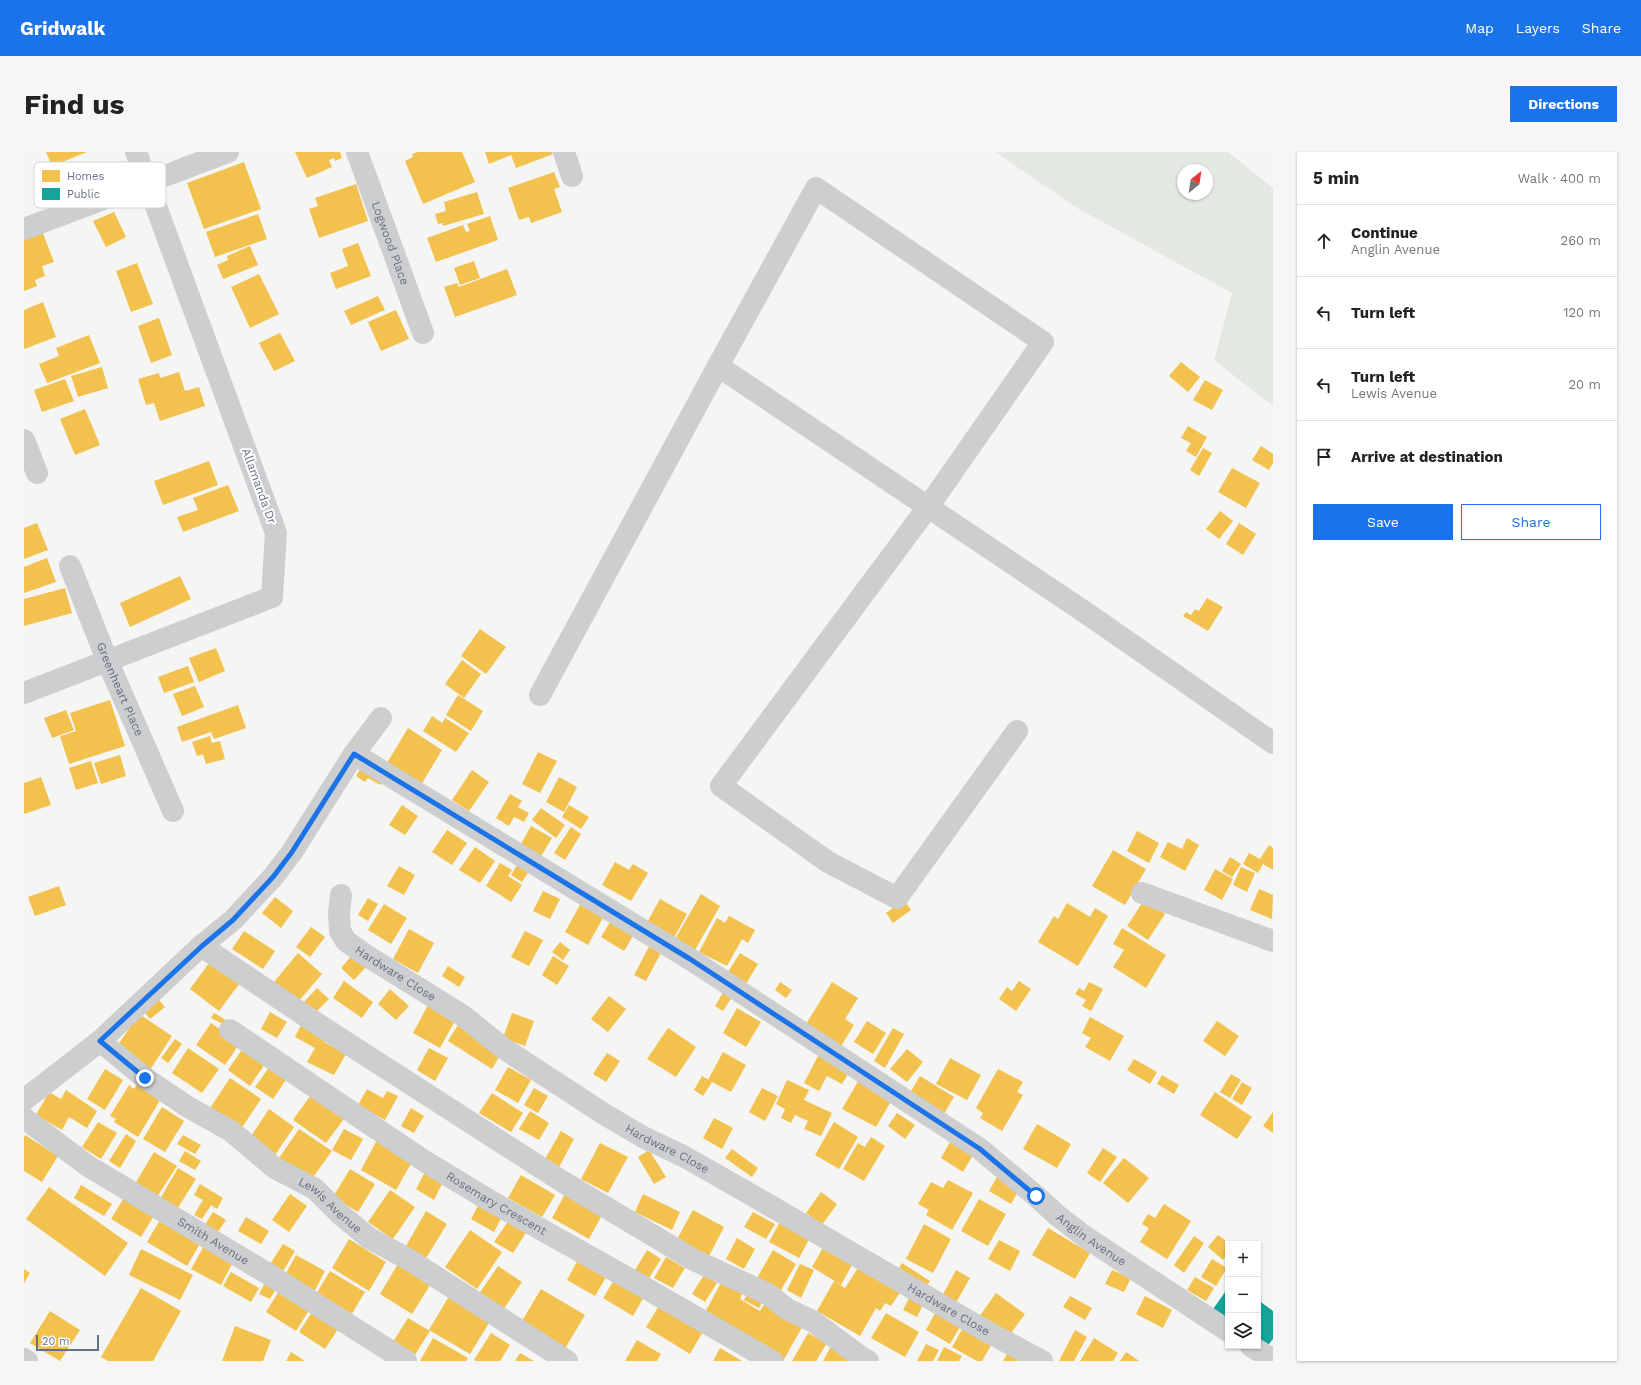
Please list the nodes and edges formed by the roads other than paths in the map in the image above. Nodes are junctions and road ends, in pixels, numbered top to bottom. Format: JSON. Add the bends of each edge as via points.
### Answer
{"nodes":[{"id":1,"x":136,"y":152,"type":"edge"},
{"id":2,"x":228,"y":152,"type":"edge"},
{"id":3,"x":357,"y":152,"type":"edge"},
{"id":4,"x":564,"y":152,"type":"edge"},
{"id":5,"x":139,"y":162,"type":"edge"},
{"id":6,"x":166,"y":176,"type":"edge"},
{"id":7,"x":572,"y":176,"type":"dead end"},
{"id":8,"x":81,"y":208,"type":"edge"},
{"id":9,"x":156,"y":208,"type":"edge"},
{"id":10,"x":24,"y":229,"type":"edge"},
{"id":11,"x":423,"y":333,"type":"dead end"},
{"id":12,"x":718,"y":366,"type":"junction"},
{"id":13,"x":24,"y":440,"type":"edge"},
{"id":14,"x":37,"y":473,"type":"dead end"},
{"id":15,"x":928,"y":507,"type":"junction"},
{"id":16,"x":70,"y":566,"type":"dead end"},
{"id":17,"x":107,"y":660,"type":"junction"},
{"id":18,"x":24,"y":693,"type":"edge"},
{"id":19,"x":540,"y":695,"type":"dead end"},
{"id":20,"x":381,"y":718,"type":"dead end"},
{"id":21,"x":1017,"y":731,"type":"dead end"},
{"id":22,"x":1273,"y":743,"type":"edge"},
{"id":23,"x":354,"y":754,"type":"junction"},
{"id":24,"x":173,"y":811,"type":"dead end"},
{"id":25,"x":1142,"y":893,"type":"dead end"},
{"id":26,"x":341,"y":895,"type":"dead end"},
{"id":27,"x":1273,"y":941,"type":"edge"},
{"id":28,"x":202,"y":946,"type":"junction"},
{"id":29,"x":230,"y":1030,"type":"dead end"},
{"id":30,"x":100,"y":1041,"type":"junction"},
{"id":31,"x":24,"y":1100,"type":"edge"},
{"id":32,"x":24,"y":1118,"type":"edge"},
{"id":33,"x":1225,"y":1329,"type":"edge"},
{"id":34,"x":1256,"y":1349,"type":"edge"},
{"id":35,"x":24,"y":1359,"type":"edge"},
{"id":36,"x":1273,"y":1360,"type":"edge"},
{"id":37,"x":27,"y":1361,"type":"edge"},
{"id":38,"x":406,"y":1361,"type":"edge"},
{"id":39,"x":566,"y":1361,"type":"edge"},
{"id":40,"x":772,"y":1361,"type":"edge"},
{"id":41,"x":868,"y":1361,"type":"edge"},
{"id":42,"x":1042,"y":1361,"type":"edge"}],
"edges":[{"from":1,"to":5,"type":"street","name":"Allamanda Dr"},
{"from":2,"to":6,"type":"street"},
{"from":3,"to":11,"type":"street","name":"Logwood Place"},
{"from":4,"to":7,"type":"street"},
{"from":8,"to":10,"type":"street"},
{"from":9,"to":17,"type":"street","name":"Allamanda Dr","via":[[276,533],[272,597]]},
{"from":12,"to":15,"type":"street"},
{"from":12,"to":15,"type":"street","via":[[816,188],[1043,342]]},
{"from":12,"to":19,"type":"street"},
{"from":13,"to":14,"type":"street"},
{"from":15,"to":21,"type":"street","via":[[721,786],[828,862],[898,898]]},
{"from":15,"to":22,"type":"street"},
{"from":16,"to":17,"type":"street","name":"Greenheart Place"},
{"from":17,"to":18,"type":"street","name":"Allamanda Dr"},
{"from":17,"to":24,"type":"street","name":"Greenheart Place"},
{"from":20,"to":23,"type":"street"},
{"from":23,"to":28,"type":"street","via":[[292,852],[273,877],[233,920]]},
{"from":23,"to":33,"type":"street","name":"Anglin Avenue","via":[[690,959],[980,1149],[1084,1236]]},
{"from":25,"to":27,"type":"street"},
{"from":26,"to":42,"type":"street","name":"Hardware Close","via":[[340,931],[346,941],[462,1015],[503,1048],[643,1137],[736,1186]]},
{"from":28,"to":30,"type":"street"},
{"from":28,"to":41,"type":"street","via":[[560,1180],[694,1260],[768,1294],[787,1309],[814,1322]]},
{"from":29,"to":40,"type":"street","name":"Rosemary Crescent","via":[[487,1200]]},
{"from":30,"to":31,"type":"street"},
{"from":30,"to":39,"type":"street","name":"Lewis Avenue","via":[[145,1078],[188,1107],[231,1131],[275,1168],[315,1189],[341,1216],[369,1238],[408,1259]]},
{"from":32,"to":38,"type":"street","name":"Smith Avenue","via":[[88,1166],[264,1271]]},
{"from":34,"to":36,"type":"street"},
{"from":35,"to":37,"type":"street"}]}
